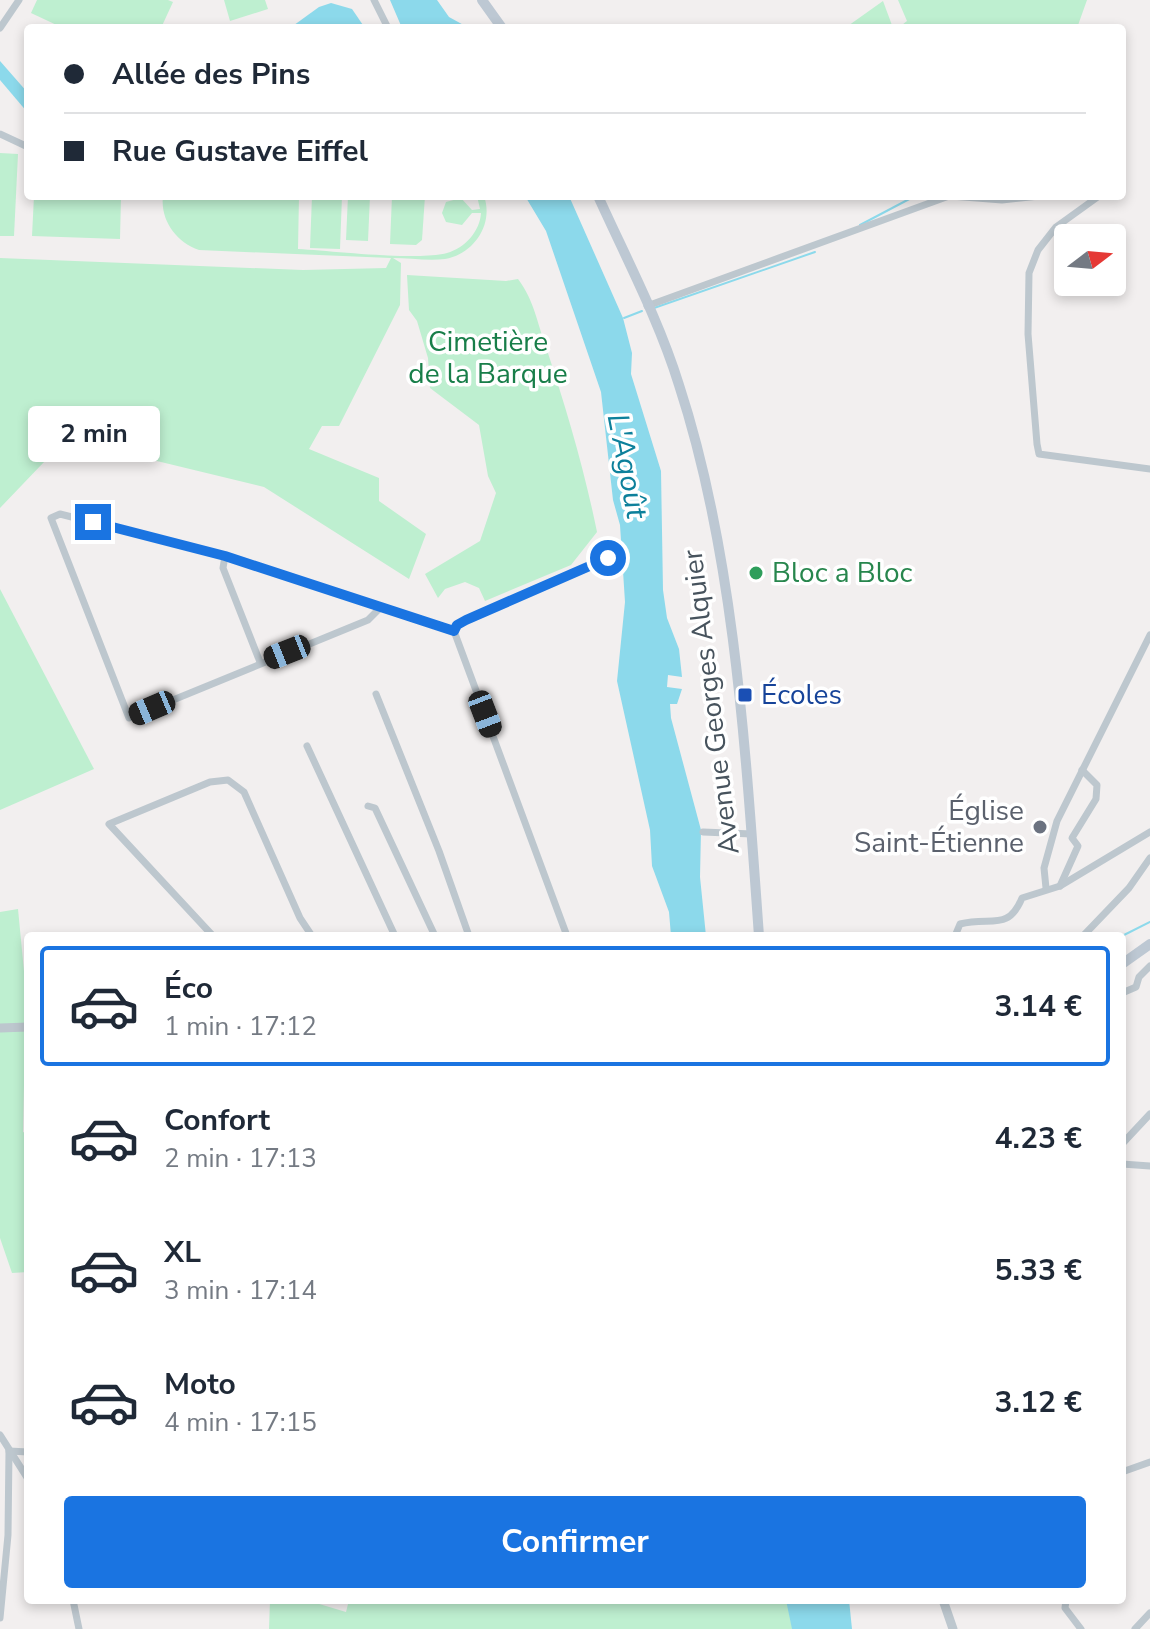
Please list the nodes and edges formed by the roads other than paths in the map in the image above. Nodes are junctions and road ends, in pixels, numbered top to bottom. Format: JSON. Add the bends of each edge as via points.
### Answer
{"nodes":[{"id":1,"x":19,"y":0,"type":"edge"},
{"id":2,"x":374,"y":0,"type":"edge"},
{"id":3,"x":482,"y":0,"type":"edge"},
{"id":4,"x":386,"y":24,"type":"edge"},
{"id":5,"x":499,"y":24,"type":"edge"},
{"id":6,"x":0,"y":28,"type":"edge"},
{"id":7,"x":0,"y":134,"type":"edge"},
{"id":8,"x":24,"y":145,"type":"edge"},
{"id":9,"x":600,"y":200,"type":"edge"},
{"id":10,"x":939,"y":200,"type":"edge"},
{"id":11,"x":1093,"y":200,"type":"edge"},
{"id":12,"x":647,"y":306,"type":"junction"},
{"id":13,"x":1150,"y":469,"type":"edge"},
{"id":14,"x":225,"y":556,"type":"junction"},
{"id":15,"x":608,"y":558,"type":"dead end"},
{"id":16,"x":379,"y":609,"type":"junction"},
{"id":17,"x":454,"y":631,"type":"junction"},
{"id":18,"x":1150,"y":635,"type":"edge"},
{"id":19,"x":260,"y":662,"type":"junction"},
{"id":20,"x":376,"y":694,"type":"dead end"},
{"id":21,"x":307,"y":746,"type":"dead end"},
{"id":22,"x":1082,"y":770,"type":"junction"},
{"id":23,"x":368,"y":806,"type":"dead end"},
{"id":24,"x":1056,"y":828,"type":"junction"},
{"id":25,"x":703,"y":832,"type":"dead end"},
{"id":26,"x":1150,"y":832,"type":"edge"},
{"id":27,"x":752,"y":834,"type":"junction"},
{"id":28,"x":1072,"y":838,"type":"junction"},
{"id":29,"x":1150,"y":858,"type":"edge"},
{"id":30,"x":1060,"y":886,"type":"junction"},
{"id":31,"x":1046,"y":888,"type":"junction"},
{"id":32,"x":209,"y":932,"type":"edge"},
{"id":33,"x":309,"y":932,"type":"edge"},
{"id":34,"x":393,"y":932,"type":"edge"},
{"id":35,"x":433,"y":932,"type":"edge"},
{"id":36,"x":468,"y":932,"type":"edge"},
{"id":37,"x":566,"y":932,"type":"edge"},
{"id":38,"x":759,"y":932,"type":"edge"},
{"id":39,"x":957,"y":932,"type":"edge"},
{"id":40,"x":1087,"y":932,"type":"edge"},
{"id":41,"x":1150,"y":944,"type":"edge"},
{"id":42,"x":1126,"y":961,"type":"edge"},
{"id":43,"x":1150,"y":966,"type":"edge"},
{"id":44,"x":1126,"y":991,"type":"edge"},
{"id":45,"x":24,"y":1027,"type":"edge"},
{"id":46,"x":0,"y":1028,"type":"edge"},
{"id":47,"x":1150,"y":1114,"type":"edge"},
{"id":48,"x":1126,"y":1140,"type":"edge"},
{"id":49,"x":1126,"y":1164,"type":"edge"},
{"id":50,"x":1150,"y":1166,"type":"edge"},
{"id":51,"x":0,"y":1435,"type":"edge"},
{"id":52,"x":9,"y":1451,"type":"junction"},
{"id":53,"x":24,"y":1452,"type":"edge"},
{"id":54,"x":1150,"y":1462,"type":"edge"},
{"id":55,"x":1126,"y":1471,"type":"edge"},
{"id":56,"x":24,"y":1473,"type":"edge"},
{"id":57,"x":74,"y":1604,"type":"edge"},
{"id":58,"x":944,"y":1604,"type":"edge"},
{"id":59,"x":1066,"y":1604,"type":"edge"},
{"id":60,"x":1150,"y":1613,"type":"edge"},
{"id":61,"x":0,"y":1618,"type":"edge"},
{"id":62,"x":79,"y":1629,"type":"edge"},
{"id":63,"x":953,"y":1629,"type":"edge"},
{"id":64,"x":1081,"y":1629,"type":"edge"},
{"id":65,"x":1135,"y":1629,"type":"edge"}],
"edges":[{"from":1,"to":6,"type":"street"},
{"from":2,"to":4,"type":"street"},
{"from":3,"to":5,"type":"main road"},
{"from":7,"to":8,"type":"street"},
{"from":9,"to":12,"type":"main road","name":"Avenue Georges Alquier"},
{"from":10,"to":12,"type":"street"},
{"from":11,"to":13,"type":"street","via":[[1056,227],[1029,273],[1028,334],[1039,454]]},
{"from":12,"to":27,"type":"main road","name":"Avenue Georges Alquier","via":[[679,383],[715,533],[741,706]]},
{"from":14,"to":16,"type":"street"},
{"from":14,"to":19,"type":"street","via":[[223,568]]},
{"from":14,"to":19,"type":"street","via":[[66,515],[53,516],[51,524],[129,718]]},
{"from":15,"to":17,"type":"street","via":[[466,620]]},
{"from":16,"to":17,"type":"street"},
{"from":16,"to":19,"type":"street","via":[[368,620]]},
{"from":17,"to":37,"type":"street"},
{"from":18,"to":22,"type":"street"},
{"from":20,"to":36,"type":"street"},
{"from":21,"to":34,"type":"street"},
{"from":22,"to":24,"type":"street"},
{"from":22,"to":28,"type":"street","via":[[1097,785],[1096,799]]},
{"from":23,"to":35,"type":"street","via":[[375,808]]},
{"from":24,"to":28,"type":"street"},
{"from":24,"to":31,"type":"street","via":[[1044,868]]},
{"from":25,"to":27,"type":"street"},
{"from":26,"to":30,"type":"street"},
{"from":27,"to":38,"type":"main road","name":"Avenue Georges Alquier"},
{"from":28,"to":30,"type":"street","via":[[1078,846]]},
{"from":29,"to":40,"type":"street"},
{"from":30,"to":31,"type":"street"},
{"from":31,"to":39,"type":"street","via":[[1022,898],[1006,921],[976,920],[960,924]]},
{"from":32,"to":33,"type":"street","via":[[109,824],[210,782],[228,780],[244,792]]},
{"from":41,"to":42,"type":"main road"},
{"from":43,"to":44,"type":"street","via":[[1136,987]]},
{"from":45,"to":46,"type":"street"},
{"from":47,"to":48,"type":"street"},
{"from":49,"to":50,"type":"street"},
{"from":51,"to":52,"type":"street"},
{"from":52,"to":53,"type":"street"},
{"from":52,"to":56,"type":"street"},
{"from":52,"to":61,"type":"street"},
{"from":54,"to":55,"type":"street"},
{"from":57,"to":62,"type":"street"},
{"from":58,"to":63,"type":"street"},
{"from":59,"to":64,"type":"street"},
{"from":60,"to":65,"type":"street"}]}
